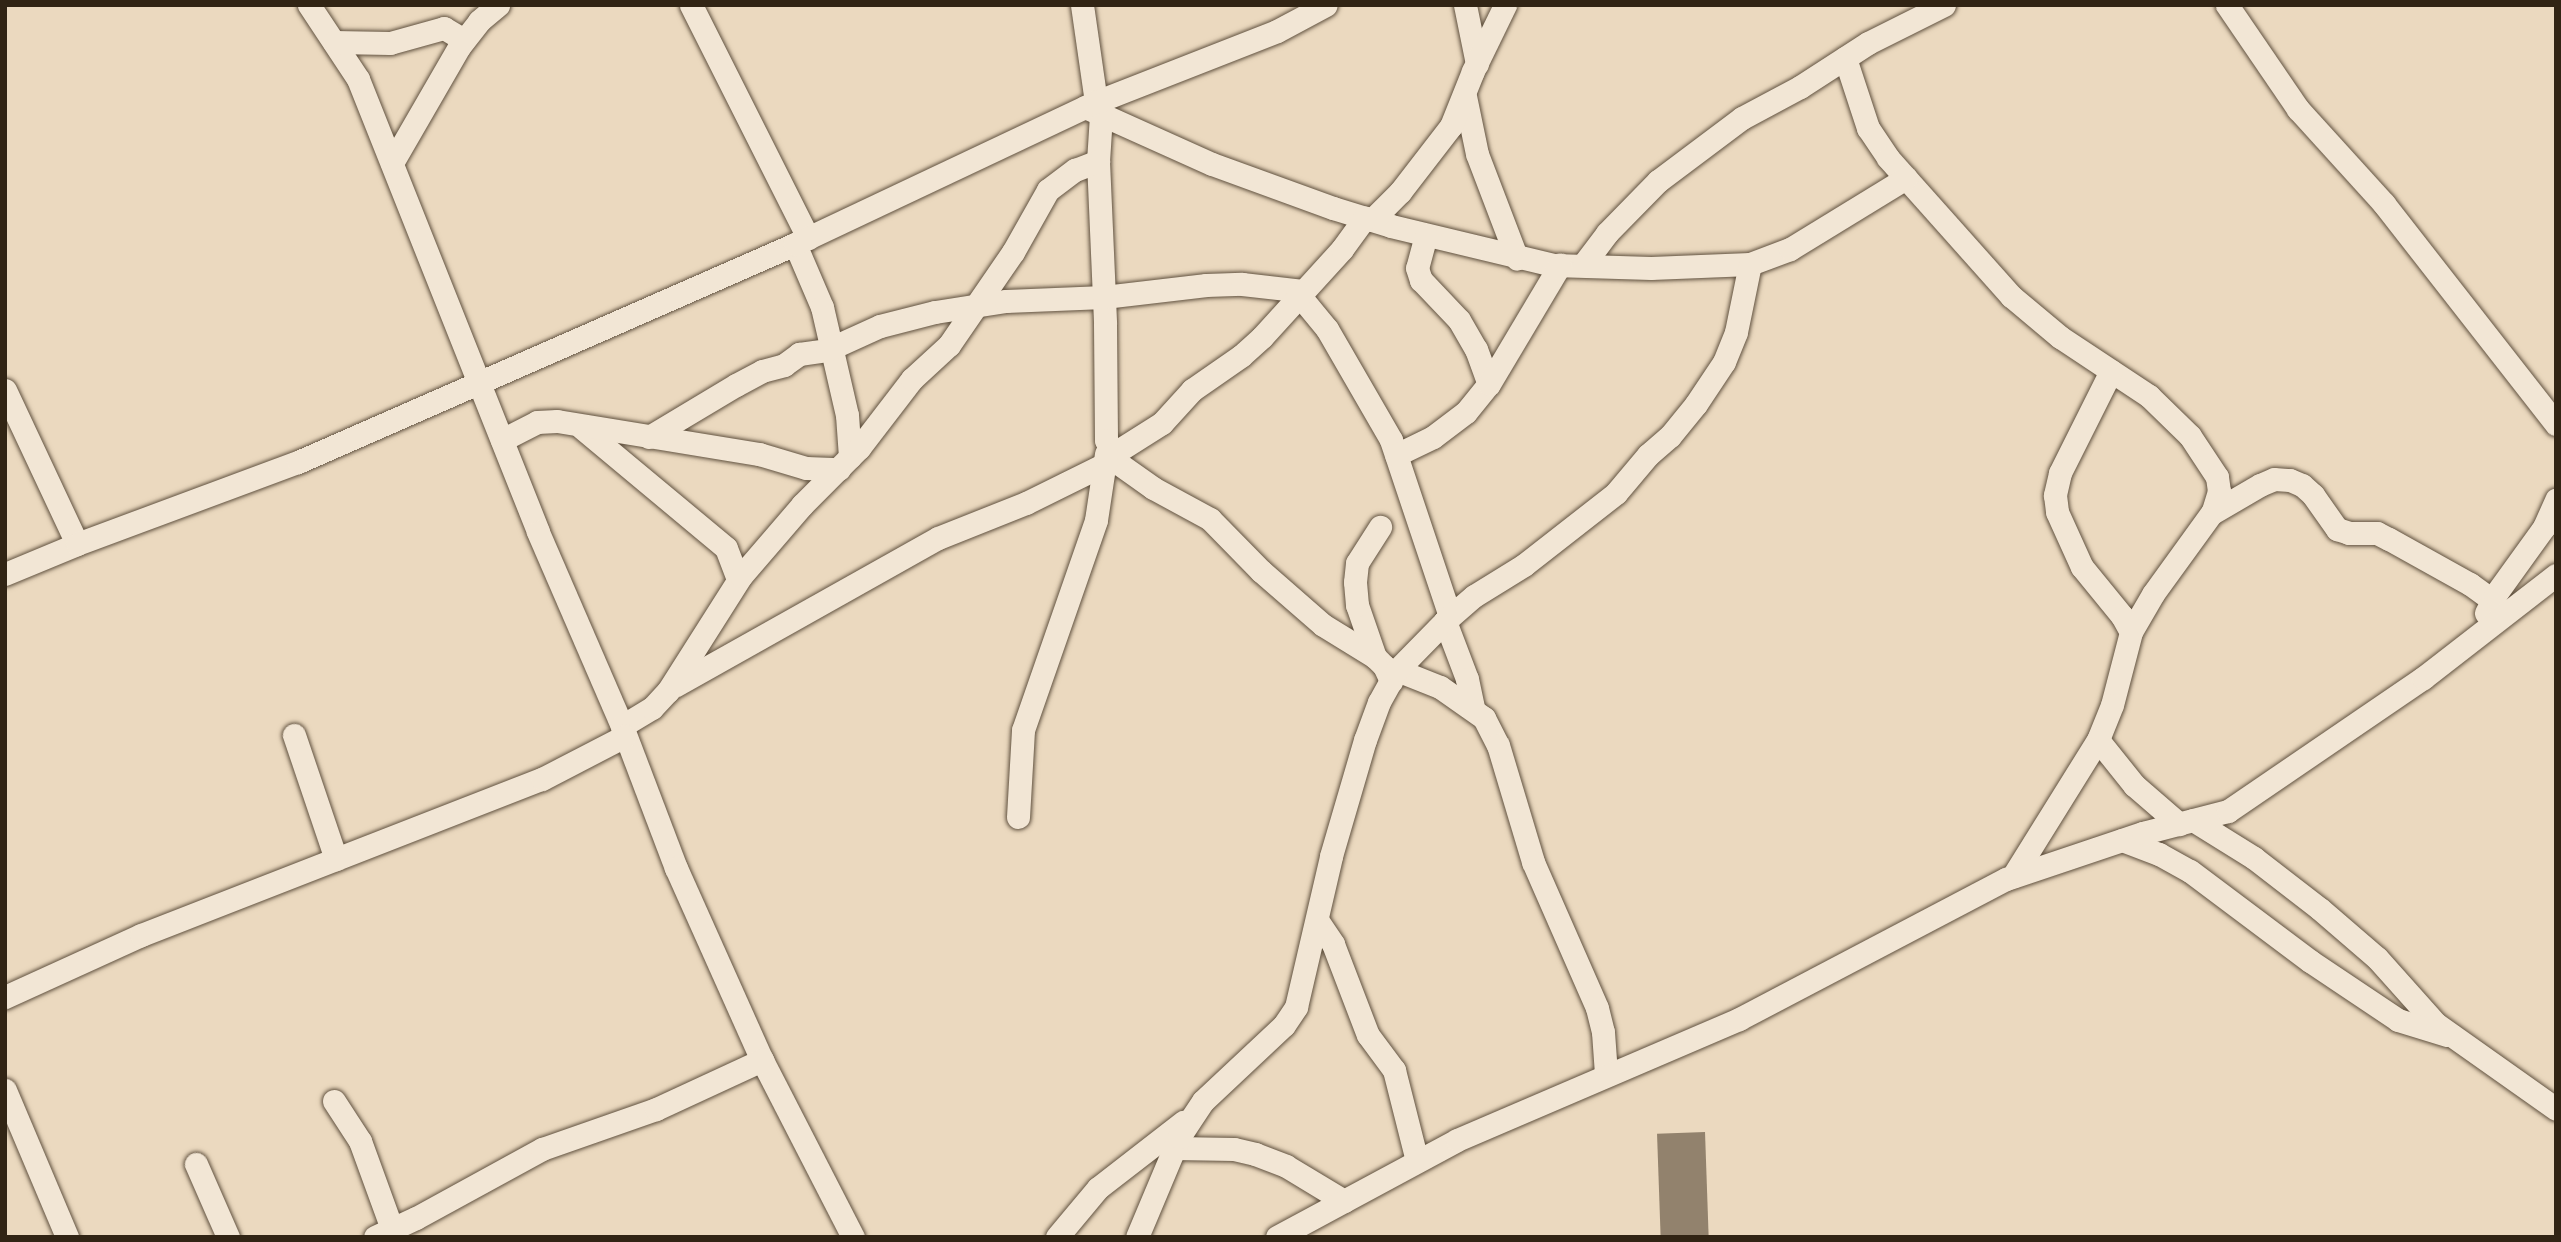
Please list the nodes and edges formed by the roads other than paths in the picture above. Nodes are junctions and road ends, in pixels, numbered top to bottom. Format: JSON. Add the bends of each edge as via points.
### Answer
{"nodes":[{"id":1,"x":309,"y":5,"type":"edge"},
{"id":2,"x":498,"y":5,"type":"edge"},
{"id":3,"x":691,"y":5,"type":"edge"},
{"id":4,"x":1082,"y":5,"type":"edge"},
{"id":5,"x":1326,"y":5,"type":"edge"},
{"id":6,"x":1465,"y":5,"type":"edge"},
{"id":7,"x":1505,"y":5,"type":"edge"},
{"id":8,"x":1944,"y":5,"type":"edge"},
{"id":9,"x":2227,"y":5,"type":"edge"},
{"id":10,"x":464,"y":40,"type":"junction"},
{"id":11,"x":334,"y":42,"type":"junction"},
{"id":12,"x":1845,"y":58,"type":"junction"},
{"id":13,"x":1477,"y":64,"type":"junction"},
{"id":14,"x":1465,"y":96,"type":"junction"},
{"id":15,"x":1094,"y":108,"type":"junction"},
{"id":16,"x":1098,"y":161,"type":"junction"},
{"id":17,"x":392,"y":163,"type":"junction"},
{"id":18,"x":1906,"y":178,"type":"junction"},
{"id":19,"x":1368,"y":218,"type":"junction"},
{"id":20,"x":1426,"y":234,"type":"junction"},
{"id":21,"x":802,"y":241,"type":"junction"},
{"id":22,"x":1517,"y":259,"type":"junction"},
{"id":23,"x":1750,"y":264,"type":"junction"},
{"id":24,"x":1571,"y":265,"type":"junction"},
{"id":25,"x":1301,"y":293,"type":"junction"},
{"id":26,"x":1104,"y":297,"type":"junction"},
{"id":27,"x":976,"y":304,"type":"junction"},
{"id":28,"x":832,"y":348,"type":"junction"},
{"id":29,"x":2111,"y":370,"type":"junction"},
{"id":30,"x":481,"y":383,"type":"junction"},
{"id":31,"x":1489,"y":384,"type":"junction"},
{"id":32,"x":5,"y":390,"type":"edge"},
{"id":33,"x":581,"y":426,"type":"junction"},
{"id":34,"x":2555,"y":429,"type":"edge"},
{"id":35,"x":649,"y":436,"type":"junction"},
{"id":36,"x":502,"y":440,"type":"junction"},
{"id":37,"x":1108,"y":454,"type":"junction"},
{"id":38,"x":1396,"y":455,"type":"junction"},
{"id":39,"x":844,"y":463,"type":"junction"},
{"id":40,"x":2556,"y":500,"type":"edge"},
{"id":41,"x":2211,"y":513,"type":"junction"},
{"id":42,"x":2550,"y":525,"type":"edge"},
{"id":43,"x":1380,"y":527,"type":"dead end"},
{"id":44,"x":77,"y":544,"type":"junction"},
{"id":45,"x":5,"y":574,"type":"edge"},
{"id":46,"x":2556,"y":575,"type":"edge"},
{"id":47,"x":738,"y":579,"type":"junction"},
{"id":48,"x":2493,"y":601,"type":"junction"},
{"id":49,"x":1447,"y":619,"type":"junction"},
{"id":50,"x":2131,"y":632,"type":"junction"},
{"id":51,"x":2477,"y":635,"type":"junction"},
{"id":52,"x":1375,"y":657,"type":"junction"},
{"id":53,"x":1394,"y":676,"type":"junction"},
{"id":54,"x":671,"y":687,"type":"junction"},
{"id":55,"x":1473,"y":707,"type":"junction"},
{"id":56,"x":624,"y":731,"type":"junction"},
{"id":57,"x":294,"y":735,"type":"dead end"},
{"id":58,"x":2098,"y":740,"type":"junction"},
{"id":59,"x":1018,"y":817,"type":"dead end"},
{"id":60,"x":2186,"y":822,"type":"junction"},
{"id":61,"x":2122,"y":840,"type":"junction"},
{"id":62,"x":336,"y":859,"type":"junction"},
{"id":63,"x":2013,"y":876,"type":"junction"},
{"id":64,"x":1317,"y":920,"type":"junction"},
{"id":65,"x":5,"y":997,"type":"edge"},
{"id":66,"x":2457,"y":1038,"type":"junction"},
{"id":67,"x":762,"y":1060,"type":"junction"},
{"id":68,"x":1606,"y":1074,"type":"junction"},
{"id":69,"x":5,"y":1090,"type":"edge"},
{"id":70,"x":334,"y":1101,"type":"dead end"},
{"id":71,"x":2556,"y":1109,"type":"edge"},
{"id":72,"x":1194,"y":1114,"type":"junction"},
{"id":73,"x":1174,"y":1148,"type":"junction"},
{"id":74,"x":1418,"y":1161,"type":"junction"},
{"id":75,"x":196,"y":1164,"type":"dead end"},
{"id":76,"x":1344,"y":1201,"type":"junction"},
{"id":77,"x":384,"y":1233,"type":"edge"},
{"id":78,"x":850,"y":1235,"type":"edge"},
{"id":79,"x":67,"y":1237,"type":"edge"},
{"id":80,"x":228,"y":1237,"type":"edge"},
{"id":81,"x":1057,"y":1237,"type":"edge"},
{"id":82,"x":1137,"y":1237,"type":"edge"},
{"id":83,"x":1277,"y":1237,"type":"edge"}],
"edges":[{"from":1,"to":11,"type":"street"},
{"from":2,"to":10,"type":"street"},
{"from":3,"to":21,"type":"street"},
{"from":4,"to":15,"type":"street"},
{"from":5,"to":15,"type":"street","via":[[1277,31]]},
{"from":6,"to":13,"type":"street"},
{"from":7,"to":13,"type":"street"},
{"from":8,"to":12,"type":"street"},
{"from":9,"to":34,"type":"street","via":[[2298,109],[2384,204]]},
{"from":10,"to":11,"type":"street","via":[[444,28],[390,43]]},
{"from":10,"to":17,"type":"street"},
{"from":11,"to":17,"type":"street","via":[[358,79]]},
{"from":12,"to":18,"type":"street","via":[[1868,128]]},
{"from":12,"to":24,"type":"street","via":[[1742,118],[1658,181]]},
{"from":13,"to":14,"type":"street"},
{"from":14,"to":19,"type":"street","via":[[1428,159]]},
{"from":14,"to":22,"type":"street","via":[[1478,154]]},
{"from":15,"to":16,"type":"street"},
{"from":15,"to":19,"type":"street","via":[[1212,164]]},
{"from":15,"to":21,"type":"street"},
{"from":16,"to":26,"type":"street"},
{"from":16,"to":27,"type":"street","via":[[1075,170],[1048,190],[1013,252]]},
{"from":17,"to":30,"type":"street"},
{"from":18,"to":23,"type":"street","via":[[1790,249]]},
{"from":18,"to":29,"type":"street","via":[[2011,296],[2060,337]]},
{"from":19,"to":20,"type":"street"},
{"from":19,"to":25,"type":"street"},
{"from":20,"to":22,"type":"street"},
{"from":20,"to":31,"type":"street","via":[[1419,255],[1421,280],[1459,320]]},
{"from":21,"to":28,"type":"street"},
{"from":21,"to":30,"type":"street"},
{"from":22,"to":24,"type":"street"},
{"from":23,"to":24,"type":"street"},
{"from":23,"to":49,"type":"street","via":[[1736,331],[1724,362],[1670,436],[1648,454],[1616,493]]},
{"from":24,"to":31,"type":"street"},
{"from":25,"to":26,"type":"street","via":[[1242,284]]},
{"from":25,"to":37,"type":"street","via":[[1241,356],[1192,390],[1162,423]]},
{"from":25,"to":38,"type":"street","via":[[1327,329]]},
{"from":26,"to":27,"type":"street"},
{"from":26,"to":37,"type":"street"},
{"from":27,"to":28,"type":"street","via":[[880,326]]},
{"from":27,"to":39,"type":"street","via":[[949,345],[912,379]]},
{"from":28,"to":35,"type":"street","via":[[799,354],[784,365],[761,371]]},
{"from":28,"to":39,"type":"street","via":[[847,415]]},
{"from":29,"to":41,"type":"street","via":[[2149,396],[2207,459],[2219,491]]},
{"from":29,"to":50,"type":"street","via":[[2060,473],[2055,495],[2057,512],[2082,567]]},
{"from":30,"to":36,"type":"street"},
{"from":30,"to":44,"type":"street","via":[[298,462]]},
{"from":31,"to":38,"type":"street","via":[[1466,412],[1433,437]]},
{"from":32,"to":44,"type":"street"},
{"from":33,"to":35,"type":"street"},
{"from":33,"to":36,"type":"street","via":[[537,422]]},
{"from":33,"to":47,"type":"street","via":[[726,548]]},
{"from":35,"to":39,"type":"street","via":[[759,454],[806,468]]},
{"from":36,"to":56,"type":"street"},
{"from":37,"to":52,"type":"street","via":[[1134,476],[1210,519],[1323,625]]},
{"from":37,"to":54,"type":"street","via":[[1026,503],[938,538]]},
{"from":37,"to":59,"type":"street","via":[[1096,520],[1023,730]]},
{"from":38,"to":49,"type":"street"},
{"from":39,"to":47,"type":"street"},
{"from":40,"to":42,"type":"street"},
{"from":41,"to":48,"type":"street","via":[[2267,482],[2290,480],[2313,495],[2337,529],[2377,533],[2470,583]]},
{"from":41,"to":50,"type":"street"},
{"from":42,"to":48,"type":"street"},
{"from":43,"to":52,"type":"street","via":[[1357,563],[1355,582],[1357,605]]},
{"from":44,"to":45,"type":"street"},
{"from":46,"to":51,"type":"street"},
{"from":47,"to":54,"type":"street"},
{"from":48,"to":51,"type":"street"},
{"from":49,"to":53,"type":"street"},
{"from":49,"to":55,"type":"street"},
{"from":50,"to":58,"type":"street"},
{"from":51,"to":60,"type":"street","via":[[2423,678],[2228,811]]},
{"from":52,"to":53,"type":"street"},
{"from":53,"to":55,"type":"street","via":[[1440,687]]},
{"from":53,"to":64,"type":"street","via":[[1365,740]]},
{"from":54,"to":56,"type":"street"},
{"from":55,"to":68,"type":"street","via":[[1498,745],[1533,862],[1597,1008]]},
{"from":56,"to":62,"type":"street","via":[[542,779]]},
{"from":56,"to":67,"type":"street","via":[[677,868]]},
{"from":57,"to":62,"type":"street"},
{"from":58,"to":60,"type":"street","via":[[2134,785]]},
{"from":58,"to":63,"type":"street"},
{"from":60,"to":61,"type":"street"},
{"from":60,"to":66,"type":"street","via":[[2254,858],[2320,909],[2377,958],[2436,1024]]},
{"from":61,"to":63,"type":"street"},
{"from":61,"to":66,"type":"street","via":[[2159,853],[2190,871],[2398,1020]]},
{"from":62,"to":65,"type":"street","via":[[141,934]]},
{"from":63,"to":68,"type":"street","via":[[1739,1019]]},
{"from":64,"to":72,"type":"street","via":[[1296,1007],[1284,1025]]},
{"from":64,"to":74,"type":"street","via":[[1333,943],[1368,1035],[1394,1070]]},
{"from":66,"to":71,"type":"street"},
{"from":67,"to":77,"type":"street","via":[[656,1110],[541,1149]]},
{"from":67,"to":78,"type":"street"},
{"from":68,"to":74,"type":"street"},
{"from":69,"to":79,"type":"street"},
{"from":70,"to":77,"type":"street","via":[[360,1142]]},
{"from":72,"to":73,"type":"street"},
{"from":72,"to":81,"type":"street","via":[[1098,1188]]},
{"from":73,"to":76,"type":"street","via":[[1255,1154],[1286,1166]]},
{"from":73,"to":82,"type":"street"},
{"from":74,"to":76,"type":"street"},
{"from":75,"to":80,"type":"street"},
{"from":76,"to":83,"type":"street"}]}
